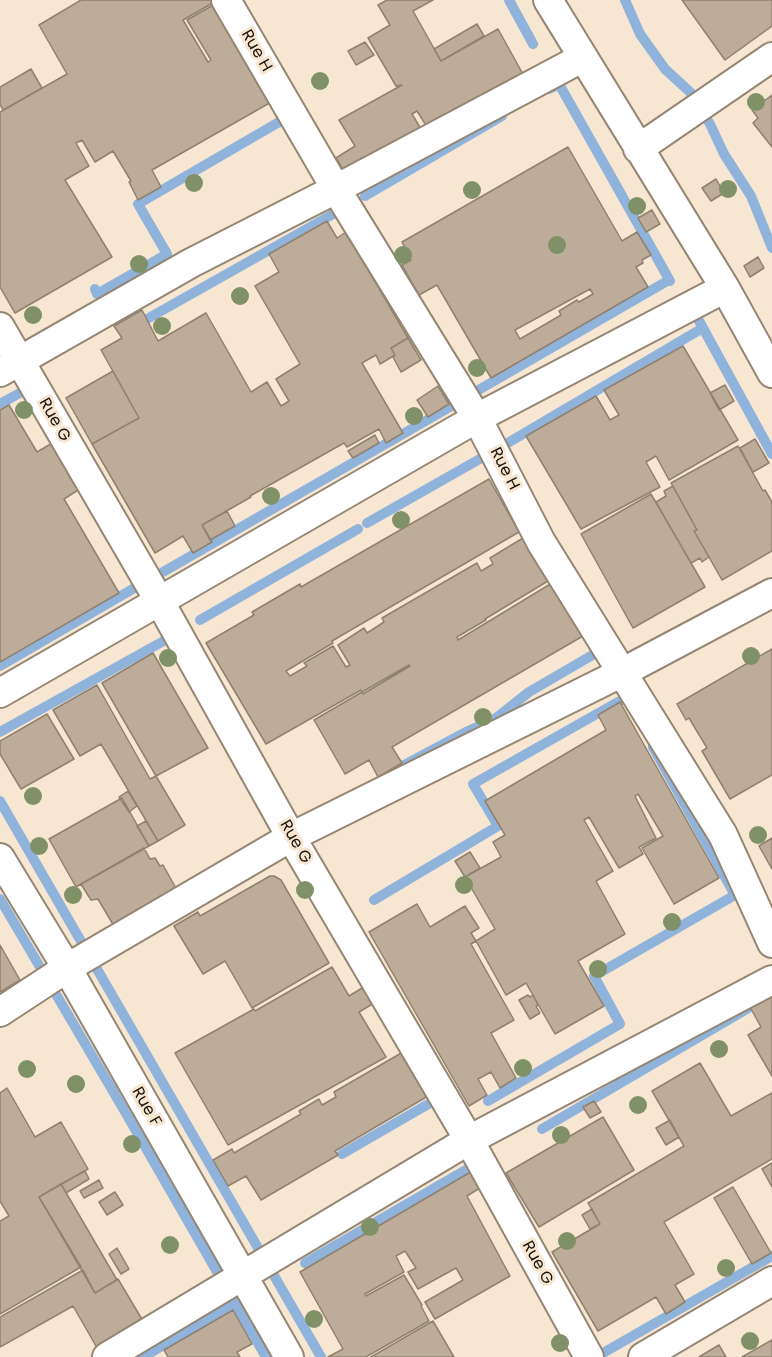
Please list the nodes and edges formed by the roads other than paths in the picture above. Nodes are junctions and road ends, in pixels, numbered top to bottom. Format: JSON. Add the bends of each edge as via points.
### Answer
{"nodes":[{"id":1,"x":226,"y":0,"type":"edge"},
{"id":2,"x":548,"y":0,"type":"edge"},
{"id":3,"x":582,"y":57,"type":"junction"},
{"id":4,"x":772,"y":57,"type":"edge"},
{"id":5,"x":638,"y":148,"type":"junction"},
{"id":6,"x":336,"y":189,"type":"junction"},
{"id":7,"x":725,"y":288,"type":"junction"},
{"id":8,"x":0,"y":327,"type":"edge"},
{"id":9,"x":10,"y":366,"type":"edge"},
{"id":10,"x":772,"y":373,"type":"edge"},
{"id":11,"x":477,"y":418,"type":"junction"},
{"id":12,"x":772,"y":593,"type":"edge"},
{"id":13,"x":160,"y":602,"type":"junction"},
{"id":14,"x":623,"y":672,"type":"junction"},
{"id":15,"x":0,"y":693,"type":"edge"},
{"id":16,"x":291,"y":837,"type":"junction"},
{"id":17,"x":0,"y":858,"type":"edge"},
{"id":18,"x":772,"y":943,"type":"edge"},
{"id":19,"x":67,"y":968,"type":"junction"},
{"id":20,"x":772,"y":980,"type":"edge"},
{"id":21,"x":0,"y":1012,"type":"edge"},
{"id":22,"x":469,"y":1140,"type":"junction"},
{"id":23,"x":243,"y":1275,"type":"junction"},
{"id":24,"x":772,"y":1281,"type":"edge"},
{"id":25,"x":107,"y":1357,"type":"edge"},
{"id":26,"x":290,"y":1357,"type":"edge"},
{"id":27,"x":589,"y":1357,"type":"edge"},
{"id":28,"x":643,"y":1357,"type":"edge"}],
"edges":[{"from":1,"to":6,"type":"street","name":"Rue H"},
{"from":2,"to":3,"type":"street"},
{"from":3,"to":5,"type":"street"},
{"from":3,"to":6,"type":"street"},
{"from":4,"to":5,"type":"street"},
{"from":5,"to":7,"type":"street"},
{"from":6,"to":9,"type":"street","via":[[191,263]]},
{"from":6,"to":11,"type":"street","name":"Rue H"},
{"from":7,"to":10,"type":"street"},
{"from":7,"to":11,"type":"street"},
{"from":8,"to":9,"type":"street","name":"Rue G"},
{"from":9,"to":13,"type":"street","name":"Rue G"},
{"from":11,"to":13,"type":"street"},
{"from":11,"to":14,"type":"street","name":"Rue H","via":[[541,542]]},
{"from":12,"to":14,"type":"street"},
{"from":13,"to":15,"type":"street"},
{"from":13,"to":16,"type":"street","name":"Rue G"},
{"from":14,"to":16,"type":"street"},
{"from":14,"to":18,"type":"street","name":"Rue H","via":[[723,835]]},
{"from":16,"to":19,"type":"street"},
{"from":16,"to":22,"type":"street","name":"Rue G"},
{"from":17,"to":19,"type":"street","name":"Rue F"},
{"from":19,"to":21,"type":"street"},
{"from":19,"to":23,"type":"street","name":"Rue F"},
{"from":20,"to":22,"type":"street"},
{"from":22,"to":23,"type":"street"},
{"from":22,"to":27,"type":"street","name":"Rue G"},
{"from":23,"to":25,"type":"street"},
{"from":23,"to":26,"type":"street","name":"Rue F"},
{"from":24,"to":28,"type":"street"}]}
